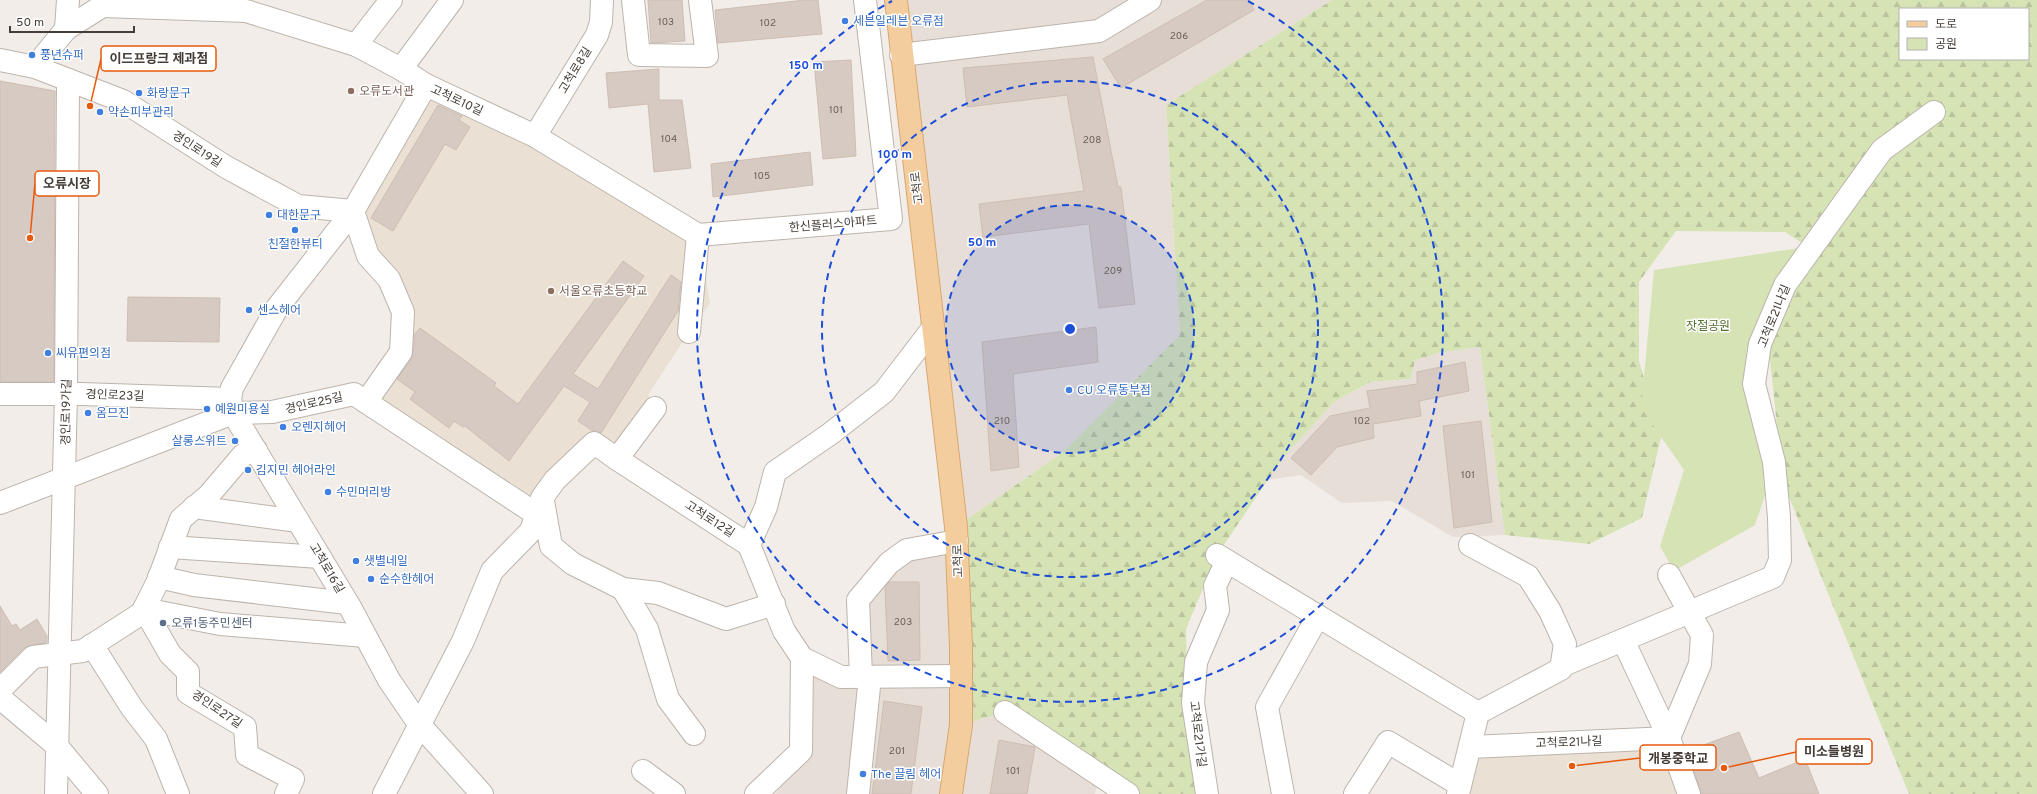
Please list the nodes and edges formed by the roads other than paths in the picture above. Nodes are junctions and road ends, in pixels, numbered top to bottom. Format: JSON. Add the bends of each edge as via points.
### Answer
{"nodes":[{"id":1,"x":68,"y":0,"type":"edge"},
{"id":2,"x":391,"y":0,"type":"edge"},
{"id":3,"x":452,"y":0,"type":"edge"},
{"id":4,"x":602,"y":0,"type":"edge"},
{"id":5,"x":633,"y":0,"type":"edge"},
{"id":6,"x":700,"y":0,"type":"edge"},
{"id":7,"x":865,"y":0,"type":"edge"},
{"id":8,"x":896,"y":0,"type":"edge"},
{"id":9,"x":1150,"y":0,"type":"edge"},
{"id":10,"x":107,"y":3,"type":"edge"},
{"id":11,"x":66,"y":29,"type":"junction"},
{"id":12,"x":356,"y":45,"type":"junction"},
{"id":13,"x":902,"y":55,"type":"junction"},
{"id":14,"x":0,"y":60,"type":"edge"},
{"id":15,"x":35,"y":67,"type":"junction"},
{"id":16,"x":402,"y":69,"type":"junction"},
{"id":17,"x":68,"y":80,"type":"junction"},
{"id":18,"x":426,"y":85,"type":"junction"},
{"id":19,"x":1934,"y":112,"type":"dead end"},
{"id":20,"x":536,"y":136,"type":"junction"},
{"id":21,"x":353,"y":211,"type":"junction"},
{"id":22,"x":698,"y":236,"type":"junction"},
{"id":23,"x":933,"y":328,"type":"junction"},
{"id":24,"x":689,"y":332,"type":"dead end"},
{"id":25,"x":0,"y":394,"type":"edge"},
{"id":26,"x":66,"y":394,"type":"junction"},
{"id":27,"x":366,"y":402,"type":"junction"},
{"id":28,"x":232,"y":406,"type":"junction"},
{"id":29,"x":655,"y":408,"type":"dead end"},
{"id":30,"x":256,"y":450,"type":"junction"},
{"id":31,"x":617,"y":459,"type":"junction"},
{"id":32,"x":64,"y":478,"type":"junction"},
{"id":33,"x":0,"y":503,"type":"edge"},
{"id":34,"x":539,"y":506,"type":"junction"},
{"id":35,"x":194,"y":507,"type":"junction"},
{"id":36,"x":298,"y":521,"type":"junction"},
{"id":37,"x":957,"y":541,"type":"junction"},
{"id":38,"x":749,"y":545,"type":"junction"},
{"id":39,"x":1470,"y":545,"type":"dead end"},
{"id":40,"x":170,"y":547,"type":"junction"},
{"id":41,"x":320,"y":557,"type":"junction"},
{"id":42,"x":1669,"y":575,"type":"dead end"},
{"id":43,"x":159,"y":577,"type":"junction"},
{"id":44,"x":623,"y":589,"type":"junction"},
{"id":45,"x":347,"y":603,"type":"junction"},
{"id":46,"x":774,"y":604,"type":"junction"},
{"id":47,"x":144,"y":609,"type":"junction"},
{"id":48,"x":1688,"y":612,"type":"junction"},
{"id":49,"x":1318,"y":616,"type":"junction"},
{"id":50,"x":365,"y":636,"type":"junction"},
{"id":51,"x":1623,"y":640,"type":"junction"},
{"id":52,"x":92,"y":645,"type":"junction"},
{"id":53,"x":59,"y":654,"type":"junction"},
{"id":54,"x":802,"y":658,"type":"junction"},
{"id":55,"x":1561,"y":666,"type":"junction"},
{"id":56,"x":961,"y":676,"type":"junction"},
{"id":57,"x":865,"y":677,"type":"junction"},
{"id":58,"x":0,"y":690,"type":"edge"},
{"id":59,"x":0,"y":698,"type":"edge"},
{"id":60,"x":1004,"y":712,"type":"dead end"},
{"id":61,"x":1478,"y":713,"type":"junction"},
{"id":62,"x":420,"y":724,"type":"junction"},
{"id":63,"x":694,"y":734,"type":"dead end"},
{"id":64,"x":1669,"y":738,"type":"junction"},
{"id":65,"x":56,"y":745,"type":"junction"},
{"id":66,"x":1470,"y":746,"type":"junction"},
{"id":67,"x":643,"y":771,"type":"dead end"},
{"id":68,"x":1459,"y":790,"type":"edge"},
{"id":69,"x":56,"y":794,"type":"edge"},
{"id":70,"x":97,"y":794,"type":"edge"},
{"id":71,"x":178,"y":794,"type":"edge"},
{"id":72,"x":286,"y":794,"type":"edge"},
{"id":73,"x":384,"y":794,"type":"edge"},
{"id":74,"x":482,"y":794,"type":"edge"},
{"id":75,"x":674,"y":794,"type":"edge"},
{"id":76,"x":756,"y":794,"type":"edge"},
{"id":77,"x":858,"y":794,"type":"edge"},
{"id":78,"x":951,"y":794,"type":"edge"},
{"id":79,"x":1128,"y":794,"type":"edge"},
{"id":80,"x":1207,"y":794,"type":"edge"},
{"id":81,"x":1283,"y":794,"type":"edge"},
{"id":82,"x":1355,"y":794,"type":"edge"},
{"id":83,"x":1689,"y":794,"type":"edge"}],
"edges":[{"from":1,"to":11,"type":"street"},
{"from":2,"to":12,"type":"street"},
{"from":3,"to":16,"type":"street"},
{"from":4,"to":20,"type":"street","name":"고척로8길","via":[[601,22],[597,35]]},
{"from":5,"to":6,"type":"street","via":[[639,55],[707,56]]},
{"from":7,"to":22,"type":"street","name":"한신플러스아파트","via":[[891,219]]},
{"from":8,"to":13,"type":"main road","name":"고척로"},
{"from":9,"to":13,"type":"street","via":[[1099,31]]},
{"from":10,"to":11,"type":"street"},
{"from":10,"to":12,"type":"street","name":"고척로10길","via":[[246,11]]},
{"from":11,"to":15,"type":"street"},
{"from":12,"to":16,"type":"street","name":"고척로10길"},
{"from":13,"to":23,"type":"main road","name":"고척로"},
{"from":14,"to":15,"type":"street","name":"경인로19길"},
{"from":15,"to":17,"type":"street","name":"경인로19길"},
{"from":16,"to":18,"type":"street","name":"고척로10길"},
{"from":17,"to":21,"type":"street","name":"경인로19길","via":[[123,101],[226,167],[298,206]]},
{"from":17,"to":26,"type":"street","name":"경인로19가길"},
{"from":18,"to":20,"type":"street","name":"고척로10길"},
{"from":18,"to":21,"type":"street"},
{"from":19,"to":48,"type":"street","name":"고척로21나길","via":[[1882,150],[1785,285],[1760,344],[1754,384],[1774,462],[1778,517],[1780,560],[1773,577]]},
{"from":20,"to":22,"type":"street","name":"고척로10길"},
{"from":21,"to":27,"type":"street","via":[[368,256],[389,279],[403,312],[401,352]]},
{"from":21,"to":28,"type":"street","via":[[277,308],[232,388]]},
{"from":22,"to":24,"type":"street"},
{"from":23,"to":37,"type":"main road","name":"고척로"},
{"from":23,"to":38,"type":"street","via":[[884,392],[775,472],[766,507]]},
{"from":25,"to":26,"type":"street","name":"경인로23길"},
{"from":26,"to":28,"type":"street","name":"경인로23길"},
{"from":26,"to":32,"type":"street","name":"경인로19가길"},
{"from":27,"to":28,"type":"street","name":"경인로25길","via":[[354,394],[272,412]]},
{"from":27,"to":34,"type":"street","name":"경인로25길"},
{"from":28,"to":30,"type":"street","name":"고척로16길"},
{"from":28,"to":32,"type":"street","name":"경인로25길"},
{"from":29,"to":31,"type":"street"},
{"from":30,"to":35,"type":"street","via":[[243,455],[209,495]]},
{"from":30,"to":36,"type":"street","name":"고척로16길"},
{"from":31,"to":34,"type":"street","name":"고척로12길","via":[[594,443],[555,480]]},
{"from":31,"to":38,"type":"street","name":"고척로12길"},
{"from":32,"to":33,"type":"street","name":"경인로25길"},
{"from":32,"to":53,"type":"street","name":"경인로19가길"},
{"from":34,"to":44,"type":"street","via":[[551,546],[573,564]]},
{"from":34,"to":62,"type":"street","via":[[532,531],[492,571],[463,641]]},
{"from":35,"to":36,"type":"street"},
{"from":35,"to":40,"type":"street","via":[[181,519]]},
{"from":36,"to":41,"type":"street","name":"고척로16길"},
{"from":37,"to":56,"type":"main road","name":"고척로"},
{"from":37,"to":57,"type":"street","via":[[907,550],[889,563],[858,600]]},
{"from":38,"to":46,"type":"street"},
{"from":39,"to":55,"type":"street","via":[[1528,576],[1550,611],[1565,644]]},
{"from":40,"to":41,"type":"street"},
{"from":40,"to":43,"type":"street"},
{"from":41,"to":45,"type":"street","name":"고척로16길"},
{"from":42,"to":48,"type":"street"},
{"from":43,"to":45,"type":"street","via":[[194,585]]},
{"from":43,"to":47,"type":"street"},
{"from":44,"to":46,"type":"street","via":[[658,593],[726,619]]},
{"from":44,"to":63,"type":"street","via":[[647,629],[668,698]]},
{"from":45,"to":50,"type":"street","name":"고척로16길"},
{"from":46,"to":54,"type":"street","via":[[784,630]]},
{"from":47,"to":50,"type":"street","via":[[220,624]]},
{"from":47,"to":52,"type":"street","via":[[142,613]]},
{"from":47,"to":72,"type":"street","name":"경인로27길","via":[[170,654],[188,672],[188,692],[245,727],[247,755],[293,779]]},
{"from":48,"to":51,"type":"street","name":"고척로21나길"},
{"from":48,"to":64,"type":"street","via":[[1702,635],[1700,664]]},
{"from":49,"to":61,"type":"street","name":"고척로21가길"},
{"from":49,"to":80,"type":"street","name":"고척로21가길","via":[[1222,558],[1214,586],[1218,610],[1196,662],[1192,703]]},
{"from":49,"to":81,"type":"street","via":[[1267,707]]},
{"from":50,"to":62,"type":"street","name":"고척로16길","via":[[390,680]]},
{"from":51,"to":55,"type":"street","name":"고척로21나길"},
{"from":51,"to":64,"type":"street"},
{"from":52,"to":53,"type":"street","via":[[83,651]]},
{"from":52,"to":71,"type":"street","via":[[132,708],[156,739]]},
{"from":53,"to":58,"type":"street","via":[[33,657]]},
{"from":53,"to":65,"type":"street","name":"경인로19가길"},
{"from":54,"to":57,"type":"street","via":[[841,677]]},
{"from":54,"to":76,"type":"street","via":[[801,751]]},
{"from":55,"to":61,"type":"street","name":"고척로21나길","via":[[1561,669]]},
{"from":56,"to":57,"type":"street"},
{"from":56,"to":78,"type":"main road","name":"고척로","via":[[961,725]]},
{"from":57,"to":77,"type":"street"},
{"from":59,"to":65,"type":"street"},
{"from":60,"to":79,"type":"street"},
{"from":61,"to":66,"type":"street"},
{"from":62,"to":73,"type":"street"},
{"from":62,"to":74,"type":"street","name":"고척로16길"},
{"from":64,"to":66,"type":"street","name":"고척로21나길"},
{"from":64,"to":83,"type":"street"},
{"from":65,"to":69,"type":"street","name":"경인로19가길"},
{"from":65,"to":70,"type":"street"},
{"from":66,"to":68,"type":"street"},
{"from":67,"to":75,"type":"street"},
{"from":68,"to":82,"type":"street","via":[[1388,742]]}]}
